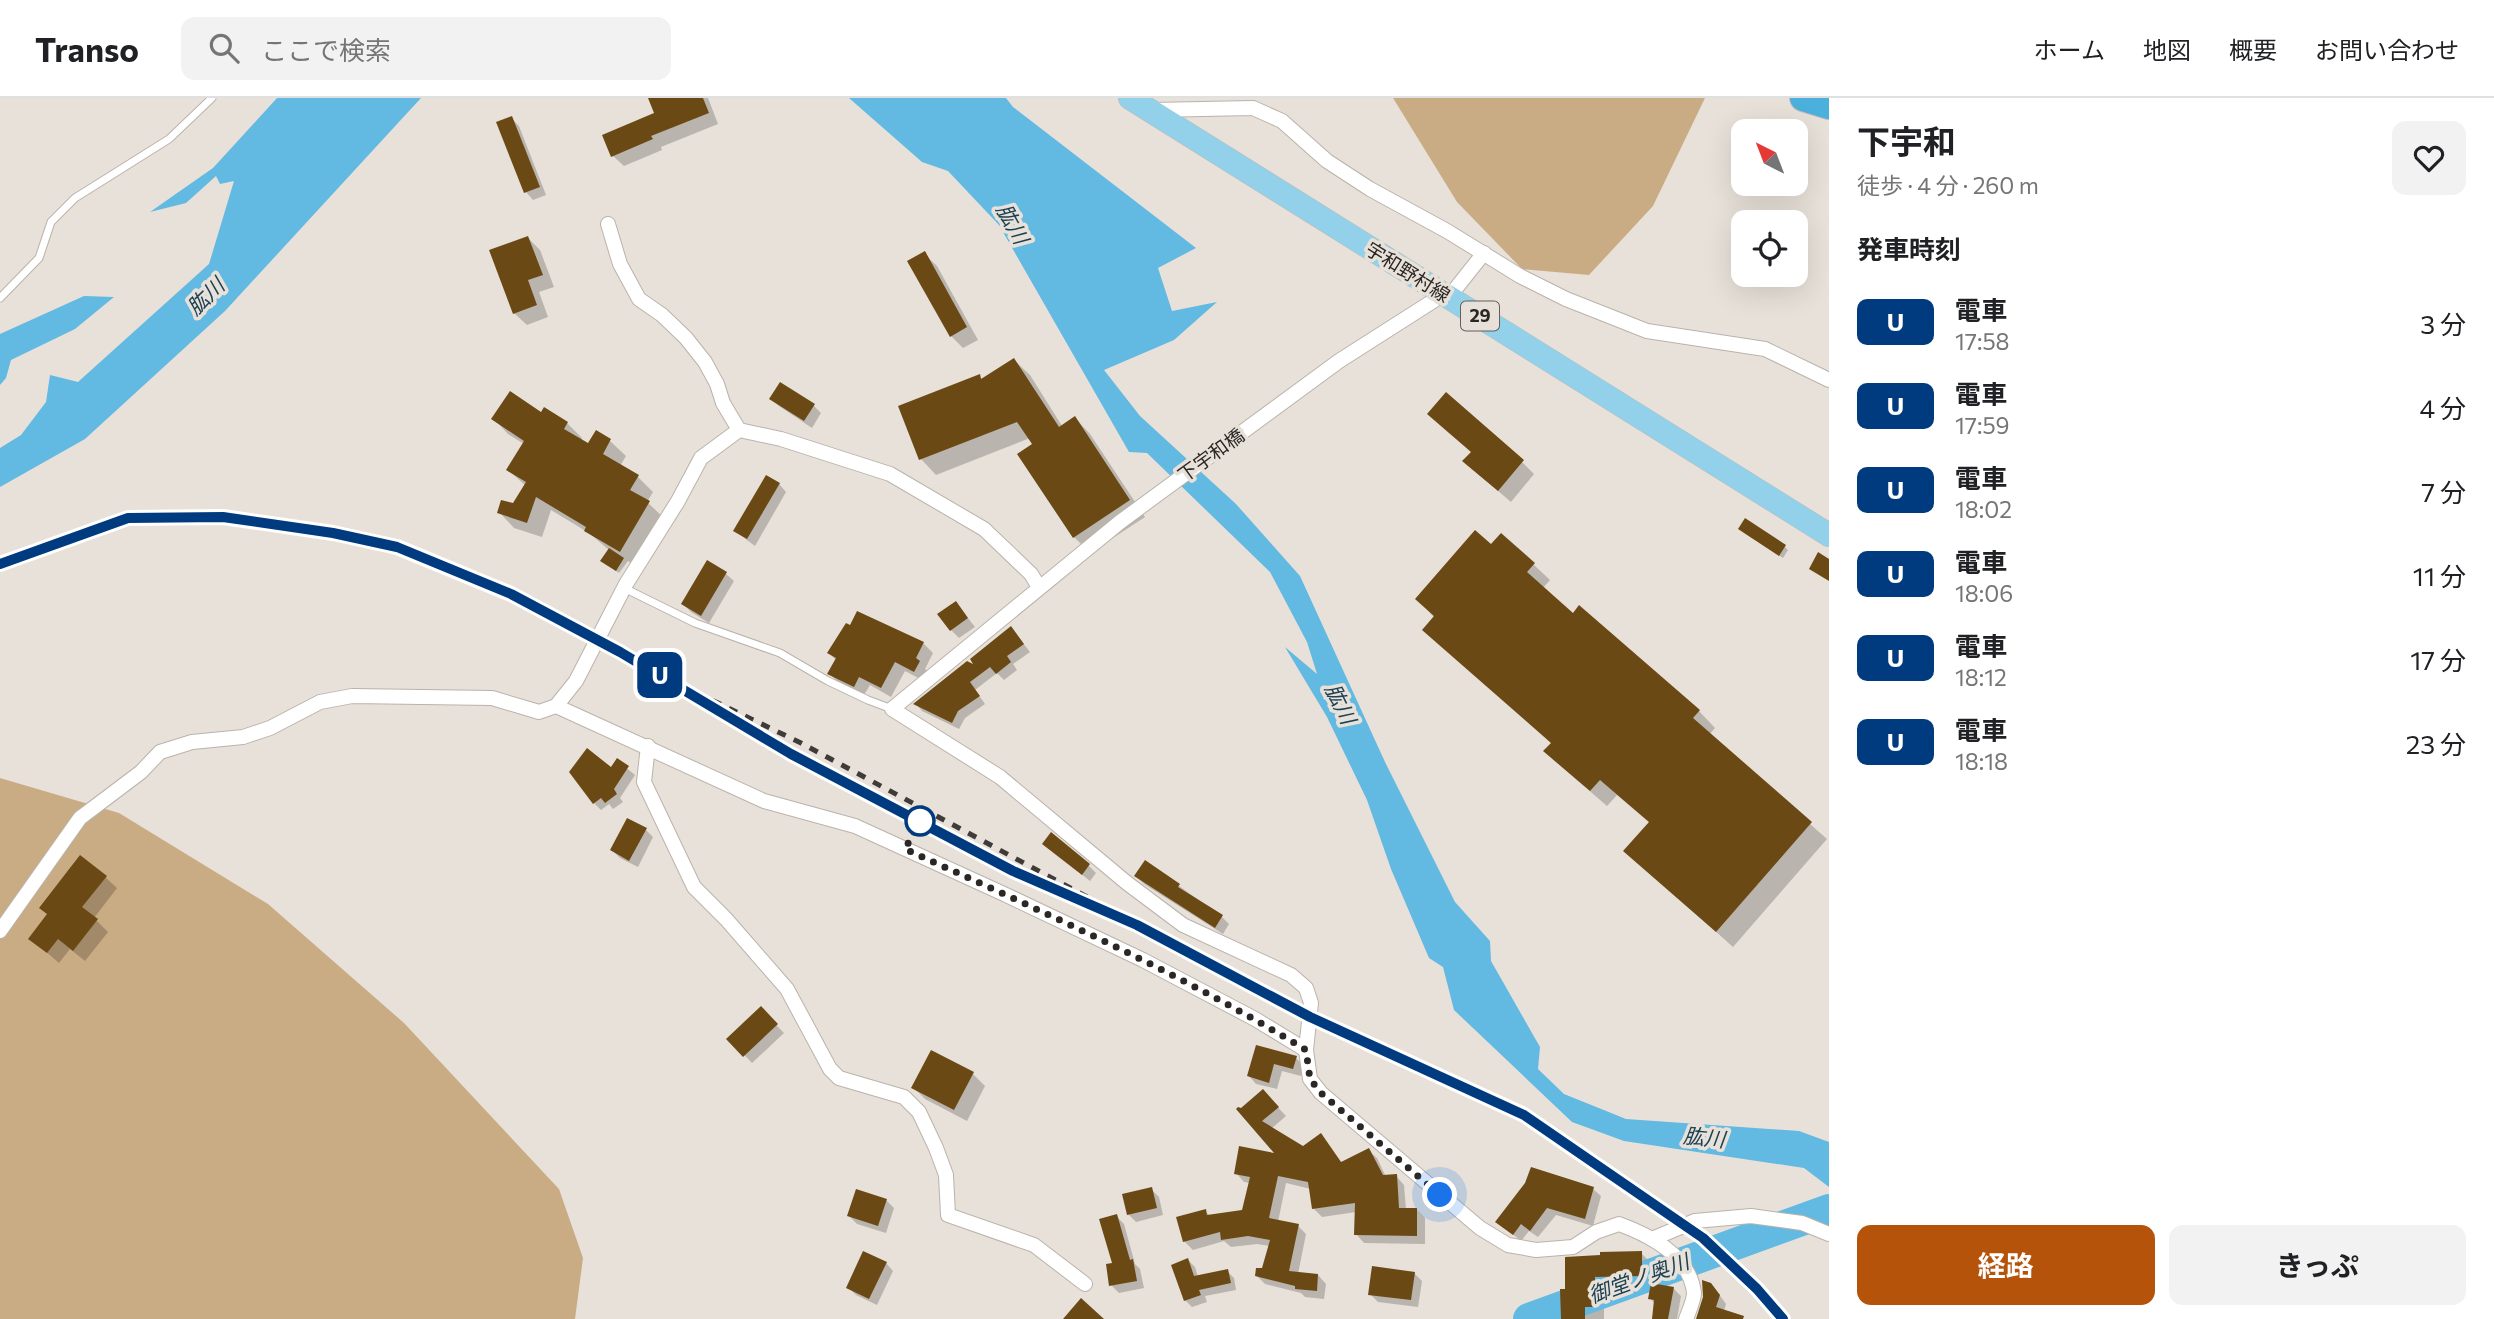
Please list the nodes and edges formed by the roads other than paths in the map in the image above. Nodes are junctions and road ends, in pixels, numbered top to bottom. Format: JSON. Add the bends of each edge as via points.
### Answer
{"nodes":[{"id":1,"x":212,"y":98,"type":"edge"},
{"id":2,"x":1130,"y":98,"type":"edge"},
{"id":3,"x":1803,"y":98,"type":"edge"},
{"id":4,"x":1829,"y":106,"type":"edge"},
{"id":5,"x":1150,"y":110,"type":"junction"},
{"id":6,"x":608,"y":224,"type":"dead end"},
{"id":7,"x":1485,"y":253,"type":"junction"},
{"id":8,"x":1447,"y":296,"type":"junction"},
{"id":9,"x":0,"y":298,"type":"edge"},
{"id":10,"x":1829,"y":380,"type":"edge"},
{"id":11,"x":739,"y":430,"type":"junction"},
{"id":12,"x":1829,"y":535,"type":"edge"},
{"id":13,"x":1039,"y":587,"type":"junction"},
{"id":14,"x":624,"y":588,"type":"junction"},
{"id":15,"x":556,"y":706,"type":"junction"},
{"id":16,"x":892,"y":709,"type":"junction"},
{"id":17,"x":648,"y":746,"type":"junction"},
{"id":18,"x":0,"y":931,"type":"edge"},
{"id":19,"x":1306,"y":1050,"type":"junction"},
{"id":20,"x":1829,"y":1234,"type":"edge"},
{"id":21,"x":1651,"y":1239,"type":"junction"},
{"id":22,"x":1085,"y":1284,"type":"dead end"},
{"id":23,"x":1686,"y":1319,"type":"edge"}],
"edges":[{"from":1,"to":9,"type":"lane","via":[[169,139],[75,198],[51,222],[39,258]]},
{"from":2,"to":5,"type":"main road","name":"宇和野村線","number":"29"},
{"from":3,"to":4,"type":"highway"},
{"from":5,"to":7,"type":"street","via":[[1253,108],[1282,121],[1327,161],[1370,189]]},
{"from":5,"to":8,"type":"main road","name":"宇和野村線","number":"29"},
{"from":6,"to":11,"type":"street","via":[[620,264],[639,299],[662,315],[705,362]]},
{"from":7,"to":8,"type":"street","name":"下宇和橋"},
{"from":7,"to":10,"type":"street","via":[[1566,299],[1647,331],[1765,349]]},
{"from":8,"to":12,"type":"main road","name":"宇和野村線","number":"29"},
{"from":8,"to":13,"type":"street","name":"下宇和橋","via":[[1302,387]]},
{"from":11,"to":13,"type":"street","via":[[890,474],[984,529]]},
{"from":11,"to":14,"type":"street","via":[[701,458]]},
{"from":13,"to":16,"type":"street","name":"下宇和橋"},
{"from":14,"to":15,"type":"street","via":[[576,681]]},
{"from":14,"to":16,"type":"lane","via":[[695,623],[780,653],[828,681]]},
{"from":15,"to":17,"type":"street"},
{"from":15,"to":18,"type":"street","via":[[539,712],[492,698],[352,696],[320,702],[270,729],[243,737],[192,741],[160,752],[80,818]]},
{"from":16,"to":19,"type":"street","via":[[1000,777],[1183,925],[1291,975],[1306,988],[1311,1003]]},
{"from":17,"to":19,"type":"street","via":[[764,800],[855,826],[1004,894],[1166,972]]},
{"from":17,"to":22,"type":"street","via":[[644,782],[694,887],[787,989],[839,1078],[904,1097],[919,1112],[946,1175],[948,1215],[1034,1245]]},
{"from":19,"to":21,"type":"street","via":[[1310,1079],[1321,1093],[1480,1228],[1508,1245],[1536,1250],[1573,1247],[1619,1224]]},
{"from":20,"to":21,"type":"street","via":[[1802,1223],[1751,1216],[1695,1221]]},
{"from":21,"to":23,"type":"street","via":[[1671,1253],[1687,1274],[1694,1294]]}]}
